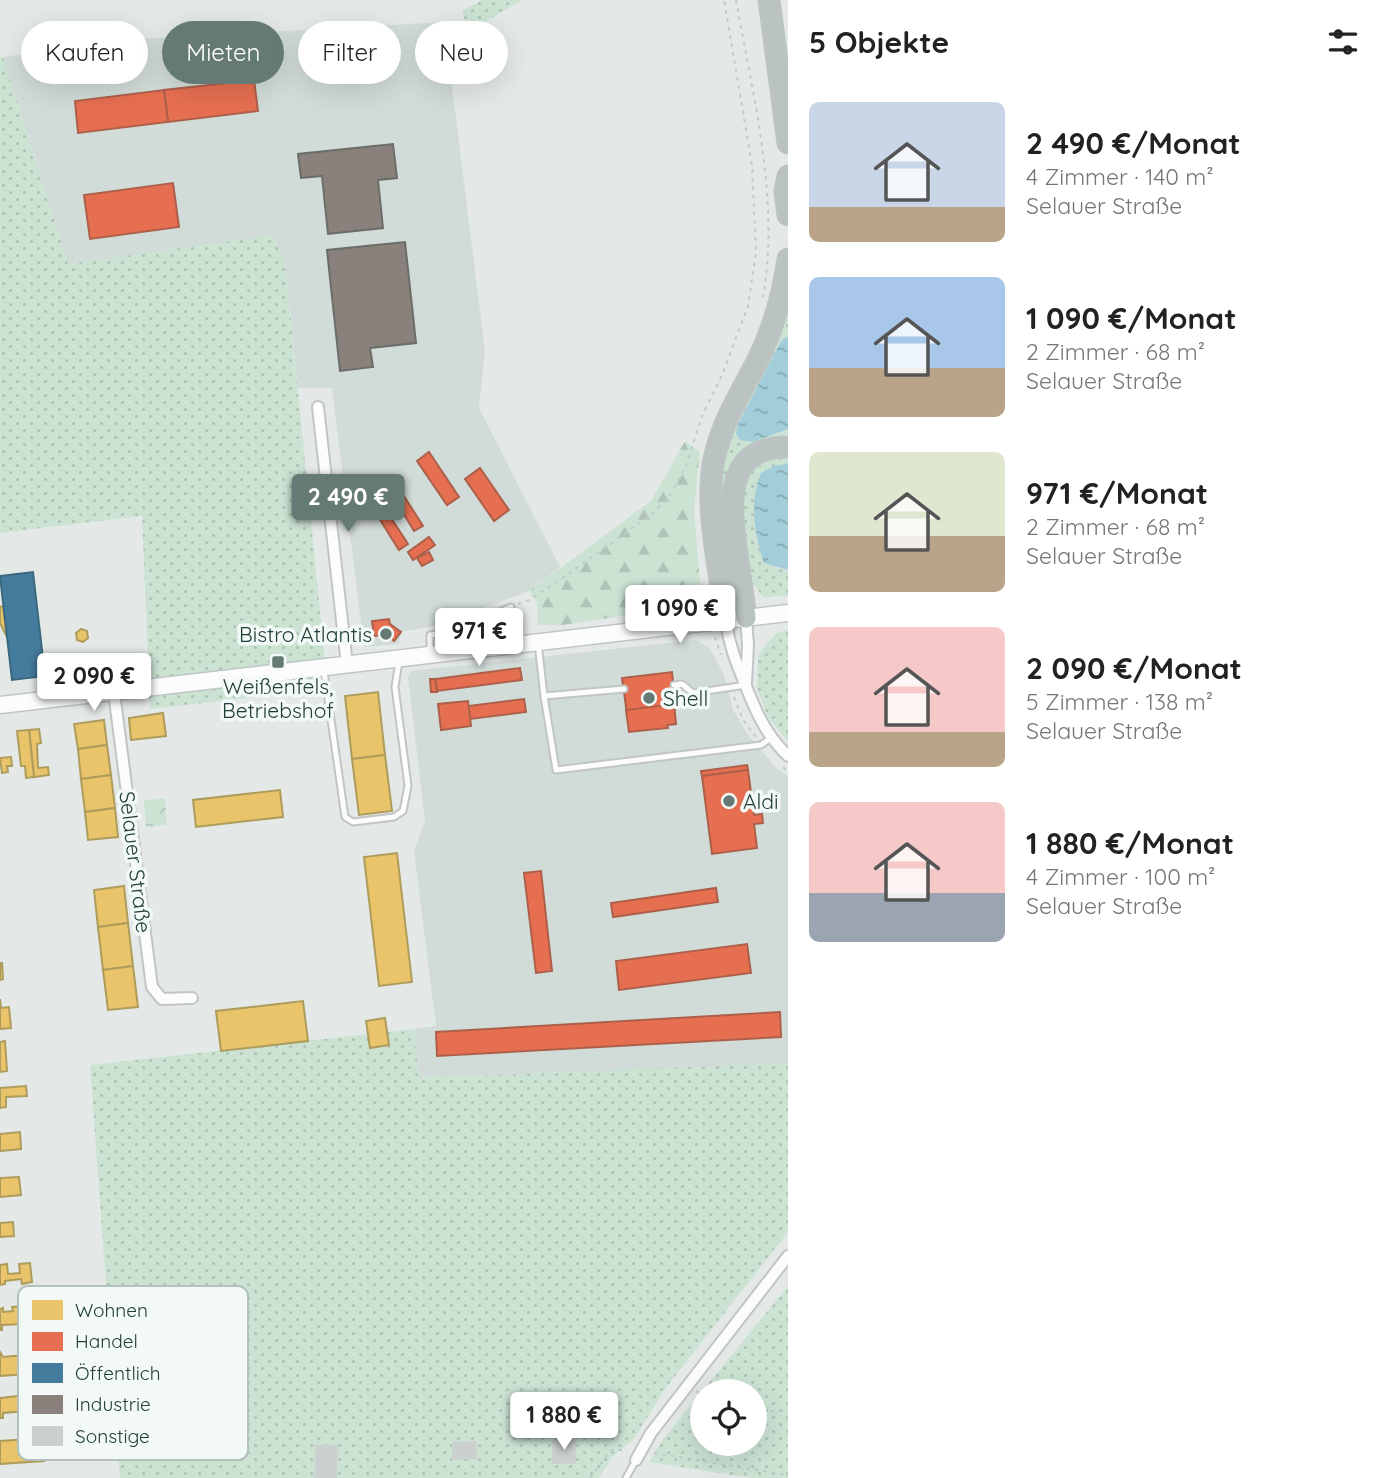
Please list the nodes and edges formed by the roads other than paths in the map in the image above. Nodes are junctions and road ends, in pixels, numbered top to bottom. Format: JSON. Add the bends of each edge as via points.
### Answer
{"nodes":[{"id":1,"x":769,"y":0,"type":"edge"},
{"id":2,"x":788,"y":143,"type":"edge"},
{"id":3,"x":788,"y":176,"type":"edge"},
{"id":4,"x":788,"y":215,"type":"edge"},
{"id":5,"x":788,"y":259,"type":"edge"},
{"id":6,"x":318,"y":407,"type":"dead end"},
{"id":7,"x":788,"y":447,"type":"edge"},
{"id":8,"x":511,"y":607,"type":"road end"},
{"id":9,"x":788,"y":613,"type":"edge"},
{"id":10,"x":746,"y":618,"type":"junction"},
{"id":11,"x":726,"y":621,"type":"junction"},
{"id":12,"x":538,"y":643,"type":"junction"},
{"id":13,"x":430,"y":655,"type":"junction"},
{"id":14,"x":399,"y":659,"type":"junction"},
{"id":15,"x":347,"y":665,"type":"junction"},
{"id":16,"x":324,"y":668,"type":"junction"},
{"id":17,"x":674,"y":685,"type":"dead end"},
{"id":18,"x":746,"y":685,"type":"junction"},
{"id":19,"x":624,"y":689,"type":"dead end"},
{"id":20,"x":114,"y":692,"type":"junction"},
{"id":21,"x":544,"y":696,"type":"junction"},
{"id":22,"x":0,"y":705,"type":"edge"},
{"id":23,"x":772,"y":737,"type":"junction"},
{"id":24,"x":788,"y":756,"type":"edge"},
{"id":25,"x":192,"y":998,"type":"dead end"},
{"id":26,"x":788,"y":1256,"type":"edge"},
{"id":27,"x":638,"y":1455,"type":"joint"},
{"id":28,"x":626,"y":1478,"type":"edge"}],
"edges":[{"from":1,"to":2,"type":"highway"},
{"from":3,"to":4,"type":"highway"},
{"from":5,"to":11,"type":"highway","via":[[775,319],[724,426],[712,471]]},
{"from":6,"to":15,"type":"street"},
{"from":7,"to":10,"type":"highway","via":[[753,456],[734,485],[733,520]]},
{"from":8,"to":13,"type":"lane","via":[[453,632],[430,635]]},
{"from":9,"to":10,"type":"main road"},
{"from":10,"to":11,"type":"main road"},
{"from":10,"to":18,"type":"street"},
{"from":11,"to":12,"type":"main road"},
{"from":11,"to":18,"type":"street","via":[[728,642]]},
{"from":12,"to":13,"type":"main road"},
{"from":12,"to":21,"type":"lane"},
{"from":13,"to":14,"type":"main road"},
{"from":14,"to":15,"type":"main road"},
{"from":14,"to":16,"type":"lane","via":[[395,687],[408,786],[403,811],[394,817],[353,822],[345,817]]},
{"from":15,"to":16,"type":"main road"},
{"from":16,"to":20,"type":"main road"},
{"from":17,"to":18,"type":"lane","via":[[682,684],[693,693]]},
{"from":18,"to":23,"type":"street","via":[[755,711]]},
{"from":19,"to":21,"type":"lane"},
{"from":20,"to":22,"type":"main road"},
{"from":20,"to":25,"type":"street","name":"Selauer Straße","via":[[152,987],[162,999]]},
{"from":21,"to":23,"type":"lane","via":[[556,771],[761,745]]},
{"from":23,"to":24,"type":"street"},
{"from":26,"to":27,"type":"street"},
{"from":27,"to":28,"type":"lane"}]}
